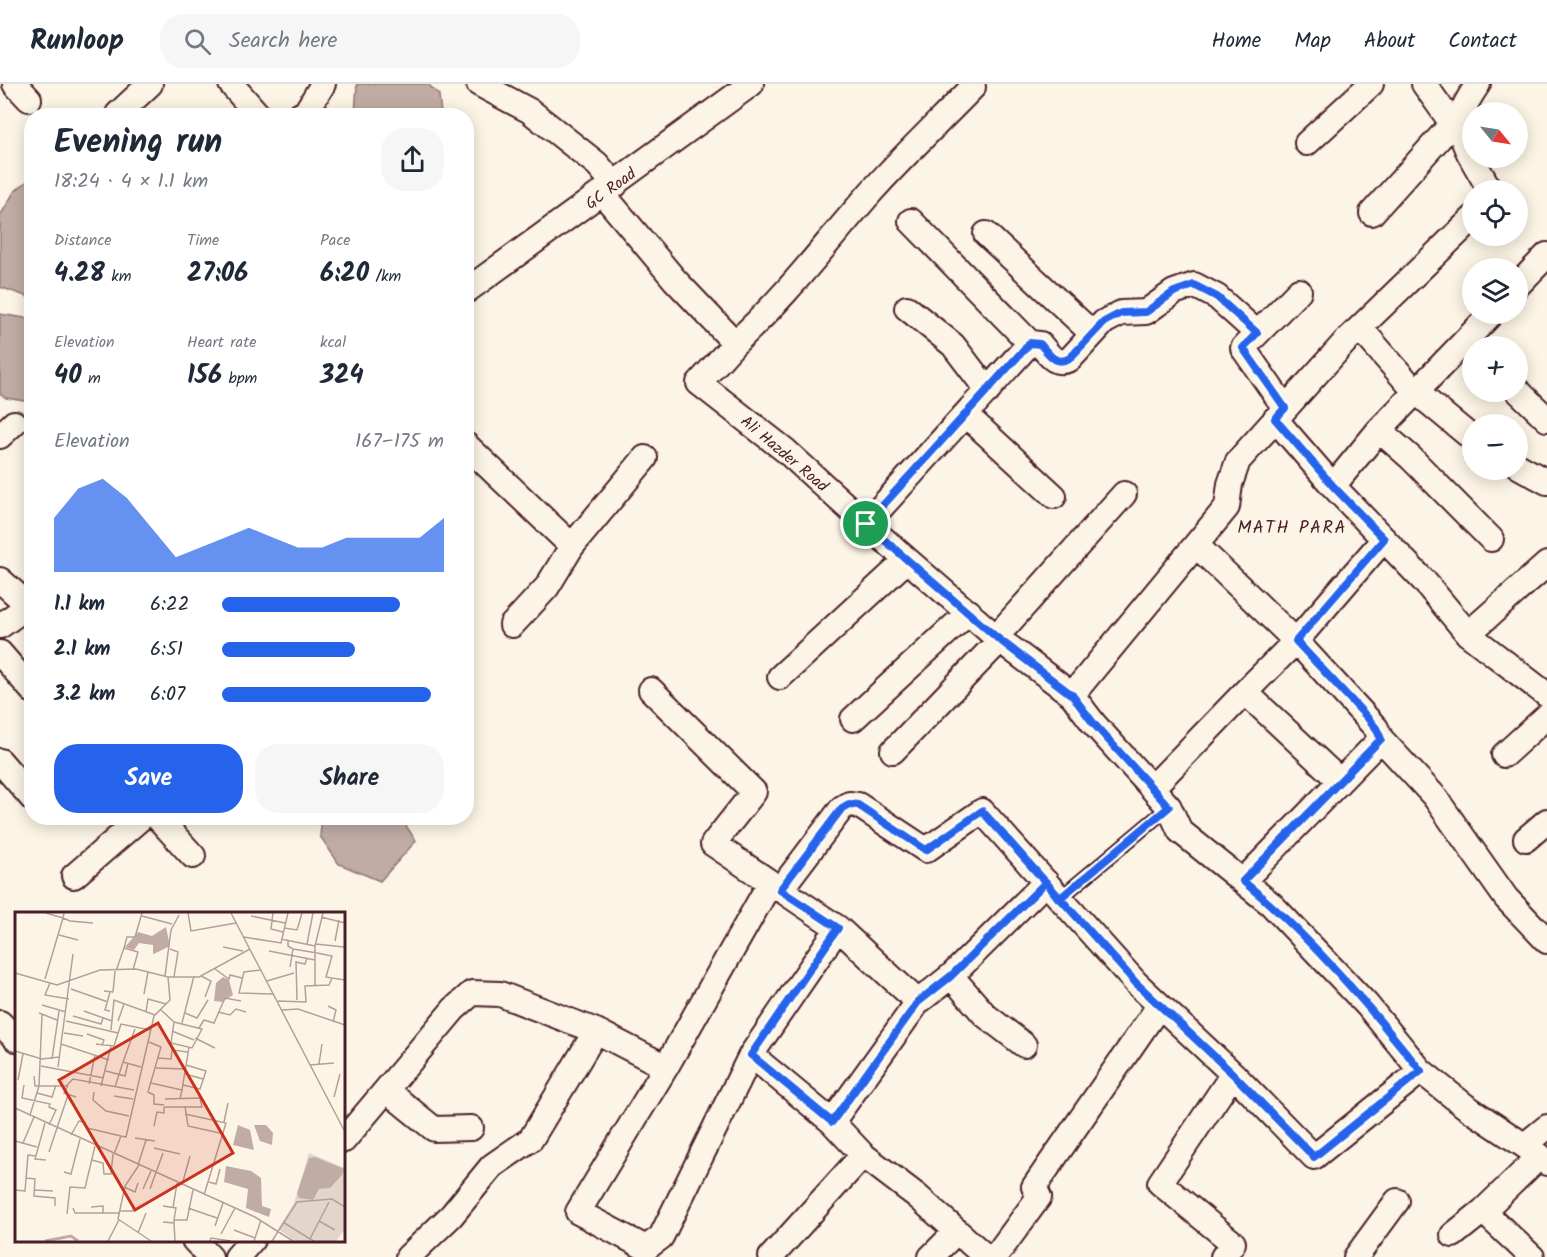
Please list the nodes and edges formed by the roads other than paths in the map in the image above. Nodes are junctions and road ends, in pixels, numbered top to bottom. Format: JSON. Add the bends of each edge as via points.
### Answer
{"nodes":[{"id":1,"x":150,"y":84,"type":"edge"},
{"id":2,"x":231,"y":84,"type":"edge"},
{"id":3,"x":323,"y":84,"type":"edge"},
{"id":4,"x":479,"y":84,"type":"edge"},
{"id":5,"x":752,"y":84,"type":"edge"},
{"id":6,"x":1370,"y":84,"type":"edge"},
{"id":7,"x":1424,"y":84,"type":"edge"},
{"id":8,"x":1478,"y":84,"type":"edge"},
{"id":9,"x":973,"y":87,"type":"dead end"},
{"id":10,"x":124,"y":108,"type":"edge"},
{"id":11,"x":250,"y":108,"type":"edge"},
{"id":12,"x":308,"y":108,"type":"edge"},
{"id":13,"x":1457,"y":131,"type":"junction"},
{"id":14,"x":1307,"y":143,"type":"dead end"},
{"id":15,"x":1484,"y":180,"type":"edge"},
{"id":16,"x":609,"y":189,"type":"junction"},
{"id":17,"x":1372,"y":213,"type":"dead end"},
{"id":18,"x":911,"y":221,"type":"dead end"},
{"id":19,"x":1462,"y":229,"type":"edge"},
{"id":20,"x":986,"y":234,"type":"dead end"},
{"id":21,"x":1544,"y":262,"type":"edge"},
{"id":22,"x":1528,"y":276,"type":"edge"},
{"id":23,"x":474,"y":285,"type":"edge"},
{"id":24,"x":1299,"y":291,"type":"dead end"},
{"id":25,"x":907,"y":308,"type":"dead end"},
{"id":26,"x":1359,"y":328,"type":"junction"},
{"id":27,"x":1257,"y":333,"type":"junction"},
{"id":28,"x":1093,"y":334,"type":"junction"},
{"id":29,"x":735,"y":343,"type":"junction"},
{"id":30,"x":1030,"y":343,"type":"junction"},
{"id":31,"x":1462,"y":350,"type":"edge"},
{"id":32,"x":988,"y":391,"type":"junction"},
{"id":33,"x":1415,"y":391,"type":"junction"},
{"id":34,"x":1528,"y":401,"type":"edge"},
{"id":35,"x":1280,"y":414,"type":"junction"},
{"id":36,"x":966,"y":415,"type":"junction"},
{"id":37,"x":1547,"y":419,"type":"edge"},
{"id":38,"x":1379,"y":430,"type":"junction"},
{"id":39,"x":1462,"y":430,"type":"edge"},
{"id":40,"x":474,"y":453,"type":"edge"},
{"id":41,"x":645,"y":458,"type":"dead end"},
{"id":42,"x":1528,"y":472,"type":"edge"},
{"id":43,"x":1547,"y":482,"type":"edge"},
{"id":44,"x":1333,"y":486,"type":"junction"},
{"id":45,"x":1124,"y":494,"type":"dead end"},
{"id":46,"x":1054,"y":496,"type":"dead end"},
{"id":47,"x":866,"y":524,"type":"junction"},
{"id":48,"x":1384,"y":539,"type":"junction"},
{"id":49,"x":1491,"y":539,"type":"dead end"},
{"id":50,"x":1196,"y":544,"type":"junction"},
{"id":51,"x":572,"y":546,"type":"junction"},
{"id":52,"x":907,"y":560,"type":"junction"},
{"id":53,"x":1547,"y":564,"type":"edge"},
{"id":54,"x":0,"y":580,"type":"edge"},
{"id":55,"x":24,"y":599,"type":"edge"},
{"id":56,"x":24,"y":608,"type":"edge"},
{"id":57,"x":969,"y":612,"type":"junction"},
{"id":58,"x":512,"y":625,"type":"dead end"},
{"id":59,"x":0,"y":626,"type":"edge"},
{"id":60,"x":1468,"y":634,"type":"junction"},
{"id":61,"x":998,"y":638,"type":"junction"},
{"id":62,"x":1296,"y":641,"type":"junction"},
{"id":63,"x":0,"y":653,"type":"edge"},
{"id":64,"x":780,"y":677,"type":"dead end"},
{"id":65,"x":24,"y":681,"type":"edge"},
{"id":66,"x":651,"y":690,"type":"dead end"},
{"id":67,"x":1245,"y":692,"type":"junction"},
{"id":68,"x":1072,"y":695,"type":"junction"},
{"id":69,"x":1547,"y":695,"type":"edge"},
{"id":70,"x":1547,"y":716,"type":"edge"},
{"id":71,"x":853,"y":719,"type":"dead end"},
{"id":72,"x":1381,"y":739,"type":"junction"},
{"id":73,"x":893,"y":751,"type":"dead end"},
{"id":74,"x":1504,"y":755,"type":"dead end"},
{"id":75,"x":0,"y":761,"type":"edge"},
{"id":76,"x":1340,"y":781,"type":"junction"},
{"id":77,"x":1152,"y":788,"type":"junction"},
{"id":78,"x":24,"y":789,"type":"edge"},
{"id":79,"x":1169,"y":807,"type":"junction"},
{"id":80,"x":1547,"y":821,"type":"edge"},
{"id":81,"x":133,"y":825,"type":"edge"},
{"id":82,"x":164,"y":825,"type":"edge"},
{"id":83,"x":1526,"y":839,"type":"dead end"},
{"id":84,"x":193,"y":856,"type":"dead end"},
{"id":85,"x":74,"y":876,"type":"dead end"},
{"id":86,"x":1243,"y":881,"type":"junction"},
{"id":87,"x":775,"y":886,"type":"junction"},
{"id":88,"x":1052,"y":890,"type":"junction"},
{"id":89,"x":838,"y":928,"type":"junction"},
{"id":90,"x":1547,"y":941,"type":"edge"},
{"id":91,"x":951,"y":976,"type":"junction"},
{"id":92,"x":918,"y":1002,"type":"junction"},
{"id":93,"x":1159,"y":1006,"type":"junction"},
{"id":94,"x":0,"y":1023,"type":"edge"},
{"id":95,"x":596,"y":1031,"type":"junction"},
{"id":96,"x":15,"y":1038,"type":"edge"},
{"id":97,"x":1024,"y":1045,"type":"dead end"},
{"id":98,"x":751,"y":1055,"type":"junction"},
{"id":99,"x":666,"y":1067,"type":"junction"},
{"id":100,"x":1421,"y":1071,"type":"junction"},
{"id":101,"x":1233,"y":1074,"type":"junction"},
{"id":102,"x":386,"y":1090,"type":"junction"},
{"id":103,"x":832,"y":1122,"type":"junction"},
{"id":104,"x":1547,"y":1127,"type":"edge"},
{"id":105,"x":471,"y":1128,"type":"dead end"},
{"id":106,"x":345,"y":1139,"type":"edge"},
{"id":107,"x":863,"y":1155,"type":"junction"},
{"id":108,"x":1537,"y":1155,"type":"edge"},
{"id":109,"x":1397,"y":1201,"type":"dead end"},
{"id":110,"x":1483,"y":1210,"type":"junction"},
{"id":111,"x":957,"y":1232,"type":"junction"},
{"id":112,"x":1453,"y":1235,"type":"dead end"},
{"id":113,"x":196,"y":1242,"type":"edge"},
{"id":114,"x":250,"y":1242,"type":"edge"},
{"id":115,"x":210,"y":1257,"type":"edge"},
{"id":116,"x":237,"y":1257,"type":"edge"},
{"id":117,"x":408,"y":1257,"type":"edge"},
{"id":118,"x":771,"y":1257,"type":"edge"},
{"id":119,"x":931,"y":1257,"type":"edge"},
{"id":120,"x":986,"y":1257,"type":"edge"},
{"id":121,"x":995,"y":1257,"type":"edge"},
{"id":122,"x":1223,"y":1257,"type":"edge"},
{"id":123,"x":1356,"y":1257,"type":"edge"},
{"id":124,"x":1532,"y":1257,"type":"edge"}],
"edges":[{"from":1,"to":10,"type":"street"},
{"from":2,"to":11,"type":"street"},
{"from":3,"to":12,"type":"street"},
{"from":4,"to":16,"type":"street","via":[[530,111],[597,164]]},
{"from":5,"to":16,"type":"street","name":"GC Road"},
{"from":6,"to":14,"type":"street"},
{"from":7,"to":13,"type":"street"},
{"from":8,"to":13,"type":"street"},
{"from":9,"to":29,"type":"street","via":[[872,191],[765,316]]},
{"from":13,"to":15,"type":"street"},
{"from":13,"to":17,"type":"street"},
{"from":16,"to":23,"type":"street","name":"GC Road"},
{"from":16,"to":29,"type":"street","via":[[675,280]]},
{"from":18,"to":30,"type":"street"},
{"from":19,"to":26,"type":"street"},
{"from":20,"to":28,"type":"street"},
{"from":21,"to":22,"type":"street"},
{"from":24,"to":27,"type":"street"},
{"from":25,"to":32,"type":"street","via":[[953,345]]},
{"from":26,"to":33,"type":"street"},
{"from":26,"to":35,"type":"street"},
{"from":27,"to":28,"type":"street","via":[[1217,297],[1194,285],[1174,292],[1146,312],[1121,313]]},
{"from":27,"to":35,"type":"street","via":[[1243,348]]},
{"from":28,"to":30,"type":"street","via":[[1063,362],[1055,361],[1040,344]]},
{"from":29,"to":47,"type":"street","name":"Ali Hazder Road","via":[[699,383],[786,451]]},
{"from":30,"to":32,"type":"street"},
{"from":31,"to":33,"type":"street"},
{"from":32,"to":36,"type":"street"},
{"from":33,"to":38,"type":"street"},
{"from":33,"to":39,"type":"street"},
{"from":34,"to":37,"type":"street"},
{"from":35,"to":44,"type":"street"},
{"from":35,"to":50,"type":"street","via":[[1238,461],[1227,507]]},
{"from":36,"to":46,"type":"street"},
{"from":36,"to":47,"type":"street"},
{"from":38,"to":44,"type":"street"},
{"from":38,"to":49,"type":"street"},
{"from":40,"to":51,"type":"street"},
{"from":41,"to":51,"type":"street"},
{"from":42,"to":43,"type":"street"},
{"from":44,"to":48,"type":"street"},
{"from":45,"to":61,"type":"street"},
{"from":47,"to":52,"type":"street","name":"Ali Hazder Road"},
{"from":48,"to":60,"type":"street"},
{"from":48,"to":62,"type":"street"},
{"from":50,"to":62,"type":"street"},
{"from":50,"to":68,"type":"street"},
{"from":51,"to":58,"type":"street","via":[[547,587]]},
{"from":52,"to":57,"type":"street","name":"Ali Hazder Road"},
{"from":52,"to":64,"type":"street"},
{"from":53,"to":60,"type":"street"},
{"from":54,"to":55,"type":"street"},
{"from":56,"to":59,"type":"street"},
{"from":57,"to":61,"type":"street","name":"Ali Hazder Road"},
{"from":57,"to":71,"type":"street"},
{"from":60,"to":69,"type":"street"},
{"from":61,"to":68,"type":"street","name":"Ali Hazder Road"},
{"from":61,"to":73,"type":"street"},
{"from":62,"to":67,"type":"street"},
{"from":62,"to":72,"type":"street","via":[[1366,716]]},
{"from":63,"to":65,"type":"street"},
{"from":66,"to":87,"type":"street","via":[[754,792],[713,844]]},
{"from":67,"to":76,"type":"street"},
{"from":67,"to":77,"type":"street"},
{"from":68,"to":77,"type":"street","name":"Ali Hazder Road"},
{"from":70,"to":74,"type":"street"},
{"from":72,"to":76,"type":"street"},
{"from":72,"to":90,"type":"street","via":[[1434,796],[1506,898]]},
{"from":75,"to":78,"type":"street"},
{"from":76,"to":86,"type":"street"},
{"from":77,"to":79,"type":"street","name":"Ali Hazder Road"},
{"from":79,"to":86,"type":"street","name":"Ali Hazder Road","via":[[1180,831]]},
{"from":79,"to":88,"type":"lane"},
{"from":80,"to":83,"type":"street"},
{"from":81,"to":85,"type":"street"},
{"from":82,"to":84,"type":"street"},
{"from":86,"to":100,"type":"street","name":"Ali Hazder Road","via":[[1271,904],[1367,1005]]},
{"from":87,"to":88,"type":"street","via":[[849,804],[858,805],[926,850],[982,811]]},
{"from":87,"to":89,"type":"street"},
{"from":87,"to":99,"type":"street"},
{"from":88,"to":91,"type":"street"},
{"from":88,"to":93,"type":"street"},
{"from":89,"to":92,"type":"street"},
{"from":89,"to":98,"type":"street"},
{"from":91,"to":92,"type":"street"},
{"from":91,"to":97,"type":"street","via":[[986,1015]]},
{"from":92,"to":103,"type":"street"},
{"from":93,"to":101,"type":"street"},
{"from":93,"to":121,"type":"street","via":[[1034,1187],[1039,1197]]},
{"from":94,"to":96,"type":"street"},
{"from":95,"to":99,"type":"street"},
{"from":95,"to":102,"type":"street","via":[[500,994],[472,993]]},
{"from":95,"to":117,"type":"street","via":[[531,1138],[492,1166],[451,1216]]},
{"from":98,"to":99,"type":"street","via":[[661,1237],[646,1248],[578,1212]]},
{"from":98,"to":103,"type":"street"},
{"from":100,"to":101,"type":"street","via":[[1314,1157]]},
{"from":100,"to":108,"type":"street","name":"Ali Hazder Road"},
{"from":101,"to":122,"type":"street","via":[[1160,1184],[1233,1243]]},
{"from":102,"to":105,"type":"street","via":[[434,1129]]},
{"from":102,"to":106,"type":"street"},
{"from":103,"to":107,"type":"street"},
{"from":104,"to":108,"type":"street"},
{"from":107,"to":111,"type":"street"},
{"from":107,"to":118,"type":"street"},
{"from":108,"to":110,"type":"street"},
{"from":109,"to":123,"type":"street"},
{"from":110,"to":112,"type":"street"},
{"from":110,"to":124,"type":"street"},
{"from":111,"to":119,"type":"street"},
{"from":111,"to":120,"type":"street"},
{"from":113,"to":115,"type":"street"},
{"from":114,"to":116,"type":"street"}]}
